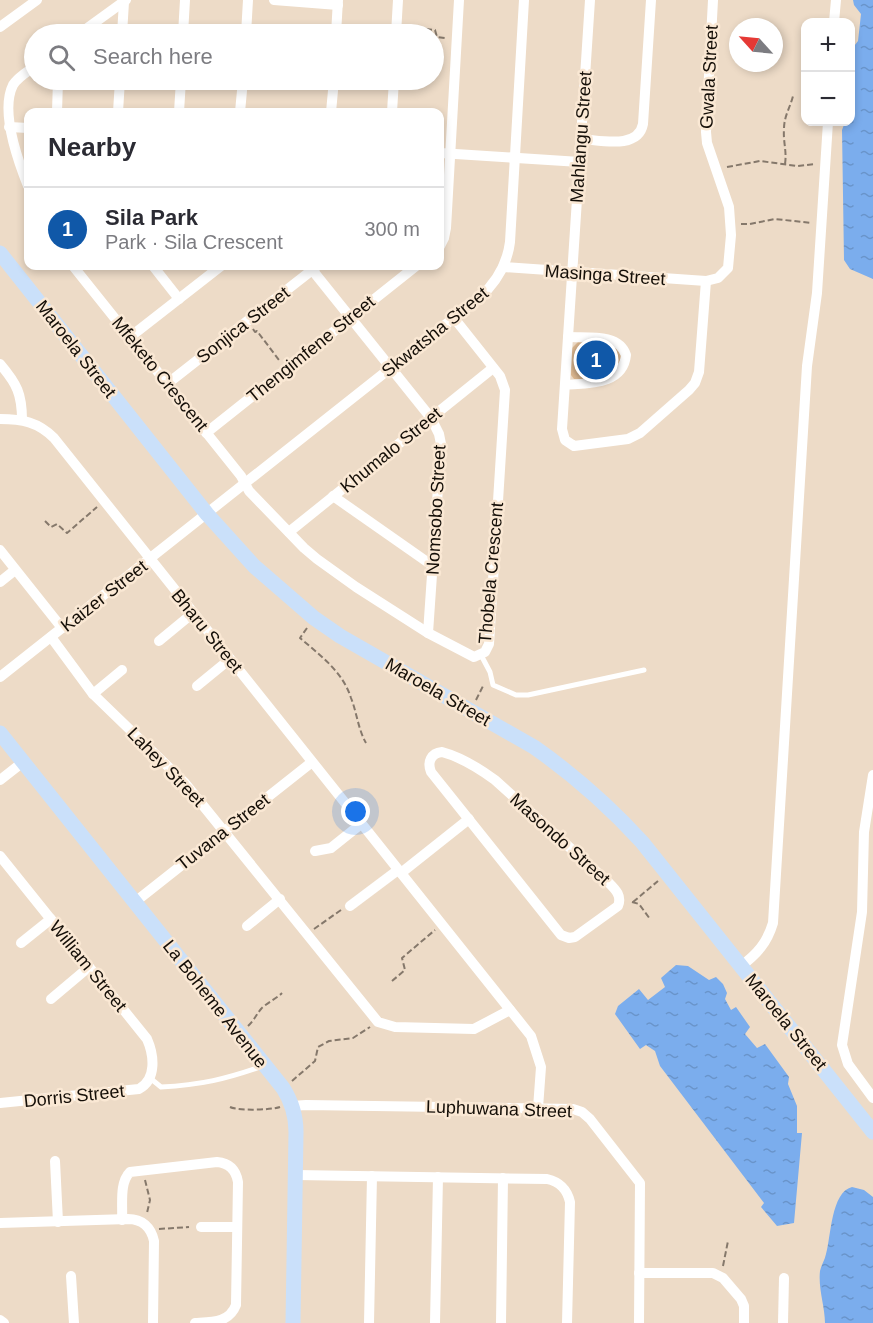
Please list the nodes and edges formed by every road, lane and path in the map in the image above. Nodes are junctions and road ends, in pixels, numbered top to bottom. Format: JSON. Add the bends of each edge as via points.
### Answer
{"nodes":[{"id":1,"x":37,"y":0,"type":"edge"},
{"id":2,"x":185,"y":0,"type":"edge"},
{"id":3,"x":248,"y":0,"type":"edge"},
{"id":4,"x":274,"y":0,"type":"edge"},
{"id":5,"x":398,"y":0,"type":"edge"},
{"id":6,"x":459,"y":0,"type":"edge"},
{"id":7,"x":524,"y":0,"type":"edge"},
{"id":8,"x":590,"y":0,"type":"edge"},
{"id":9,"x":651,"y":0,"type":"edge"},
{"id":10,"x":714,"y":0,"type":"edge"},
{"id":11,"x":836,"y":0,"type":"edge"},
{"id":12,"x":125,"y":1,"type":"edge"},
{"id":13,"x":338,"y":2,"type":"edge"},
{"id":14,"x":834,"y":18,"type":"edge"},
{"id":15,"x":93,"y":24,"type":"edge"},
{"id":16,"x":123,"y":24,"type":"edge"},
{"id":17,"x":184,"y":24,"type":"edge"},
{"id":18,"x":247,"y":24,"type":"edge"},
{"id":19,"x":337,"y":24,"type":"edge"},
{"id":20,"x":397,"y":24,"type":"edge"},
{"id":21,"x":0,"y":27,"type":"edge"},
{"id":22,"x":444,"y":37,"type":"edge"},
{"id":23,"x":457,"y":38,"type":"junction"},
{"id":24,"x":24,"y":74,"type":"edge"},
{"id":25,"x":58,"y":90,"type":"edge"},
{"id":26,"x":119,"y":90,"type":"edge"},
{"id":27,"x":180,"y":90,"type":"edge"},
{"id":28,"x":242,"y":90,"type":"edge"},
{"id":29,"x":333,"y":90,"type":"edge"},
{"id":30,"x":393,"y":90,"type":"edge"},
{"id":31,"x":793,"y":96,"type":"dead end"},
{"id":32,"x":57,"y":108,"type":"edge"},
{"id":33,"x":118,"y":108,"type":"edge"},
{"id":34,"x":179,"y":108,"type":"edge"},
{"id":35,"x":240,"y":108,"type":"edge"},
{"id":36,"x":332,"y":108,"type":"edge"},
{"id":37,"x":392,"y":108,"type":"edge"},
{"id":38,"x":828,"y":126,"type":"edge"},
{"id":39,"x":9,"y":127,"type":"junction"},
{"id":40,"x":24,"y":128,"type":"edge"},
{"id":41,"x":581,"y":139,"type":"junction"},
{"id":42,"x":445,"y":153,"type":"edge"},
{"id":43,"x":515,"y":158,"type":"junction"},
{"id":44,"x":580,"y":162,"type":"junction"},
{"id":45,"x":785,"y":164,"type":"junction"},
{"id":46,"x":825,"y":165,"type":"junction"},
{"id":47,"x":717,"y":172,"type":"junction"},
{"id":48,"x":24,"y":175,"type":"edge"},
{"id":49,"x":821,"y":224,"type":"junction"},
{"id":50,"x":731,"y":226,"type":"junction"},
{"id":51,"x":444,"y":237,"type":"edge"},
{"id":52,"x":0,"y":253,"type":"edge"},
{"id":53,"x":503,"y":267,"type":"junction"},
{"id":54,"x":76,"y":270,"type":"edge"},
{"id":55,"x":156,"y":270,"type":"edge"},
{"id":56,"x":216,"y":270,"type":"edge"},
{"id":57,"x":309,"y":270,"type":"edge"},
{"id":58,"x":315,"y":270,"type":"edge"},
{"id":59,"x":411,"y":270,"type":"edge"},
{"id":60,"x":572,"y":273,"type":"junction"},
{"id":61,"x":706,"y":281,"type":"junction"},
{"id":62,"x":179,"y":299,"type":"junction"},
{"id":63,"x":351,"y":318,"type":"junction"},
{"id":64,"x":454,"y":318,"type":"junction"},
{"id":65,"x":247,"y":321,"type":"junction"},
{"id":66,"x":568,"y":337,"type":"junction"},
{"id":67,"x":130,"y":338,"type":"junction"},
{"id":68,"x":0,"y":364,"type":"edge"},
{"id":69,"x":288,"y":368,"type":"junction"},
{"id":70,"x":391,"y":368,"type":"junction"},
{"id":71,"x":493,"y":368,"type":"junction"},
{"id":72,"x":167,"y":384,"type":"junction"},
{"id":73,"x":565,"y":385,"type":"junction"},
{"id":74,"x":431,"y":418,"type":"junction"},
{"id":75,"x":0,"y":419,"type":"edge"},
{"id":76,"x":22,"y":420,"type":"junction"},
{"id":77,"x":206,"y":433,"type":"junction"},
{"id":78,"x":245,"y":484,"type":"junction"},
{"id":79,"x":333,"y":496,"type":"junction"},
{"id":80,"x":104,"y":501,"type":"junction"},
{"id":81,"x":207,"y":514,"type":"junction"},
{"id":82,"x":45,"y":521,"type":"dead end"},
{"id":83,"x":289,"y":532,"type":"junction"},
{"id":84,"x":0,"y":550,"type":"edge"},
{"id":85,"x":150,"y":559,"type":"junction"},
{"id":86,"x":433,"y":566,"type":"junction"},
{"id":87,"x":15,"y":570,"type":"junction"},
{"id":88,"x":0,"y":582,"type":"edge"},
{"id":89,"x":193,"y":613,"type":"junction"},
{"id":90,"x":314,"y":618,"type":"junction"},
{"id":91,"x":62,"y":628,"type":"junction"},
{"id":92,"x":428,"y":633,"type":"junction"},
{"id":93,"x":51,"y":638,"type":"junction"},
{"id":94,"x":159,"y":641,"type":"dead end"},
{"id":95,"x":481,"y":655,"type":"junction"},
{"id":96,"x":230,"y":659,"type":"junction"},
{"id":97,"x":122,"y":670,"type":"dead end"},
{"id":98,"x":644,"y":670,"type":"dead end"},
{"id":99,"x":490,"y":672,"type":"junction"},
{"id":100,"x":0,"y":678,"type":"edge"},
{"id":101,"x":196,"y":686,"type":"dead end"},
{"id":102,"x":93,"y":694,"type":"junction"},
{"id":103,"x":471,"y":711,"type":"junction"},
{"id":104,"x":0,"y":733,"type":"edge"},
{"id":105,"x":366,"y":743,"type":"dead end"},
{"id":106,"x":23,"y":762,"type":"junction"},
{"id":107,"x":312,"y":762,"type":"junction"},
{"id":108,"x":873,"y":775,"type":"edge"},
{"id":109,"x":0,"y":780,"type":"edge"},
{"id":110,"x":469,"y":819,"type":"junction"},
{"id":111,"x":361,"y":824,"type":"junction"},
{"id":112,"x":225,"y":831,"type":"junction"},
{"id":113,"x":315,"y":851,"type":"dead end"},
{"id":114,"x":0,"y":856,"type":"edge"},
{"id":115,"x":4,"y":869,"type":"edge"},
{"id":116,"x":399,"y":872,"type":"junction"},
{"id":117,"x":667,"y":874,"type":"junction"},
{"id":118,"x":280,"y":899,"type":"junction"},
{"id":119,"x":620,"y":901,"type":"junction"},
{"id":120,"x":135,"y":902,"type":"junction"},
{"id":121,"x":633,"y":902,"type":"junction"},
{"id":122,"x":350,"y":906,"type":"joint"},
{"id":123,"x":51,"y":919,"type":"junction"},
{"id":124,"x":650,"y":919,"type":"dead end"},
{"id":125,"x":442,"y":925,"type":"junction"},
{"id":126,"x":247,"y":926,"type":"dead end"},
{"id":127,"x":307,"y":933,"type":"junction"},
{"id":128,"x":21,"y":943,"type":"dead end"},
{"id":129,"x":741,"y":966,"type":"junction"},
{"id":130,"x":90,"y":967,"type":"junction"},
{"id":131,"x":392,"y":981,"type":"dead end"},
{"id":132,"x":282,"y":993,"type":"dead end"},
{"id":133,"x":51,"y":999,"type":"dead end"},
{"id":134,"x":510,"y":1010,"type":"junction"},
{"id":135,"x":378,"y":1022,"type":"junction"},
{"id":136,"x":240,"y":1035,"type":"junction"},
{"id":137,"x":264,"y":1065,"type":"junction"},
{"id":138,"x":148,"y":1081,"type":"junction"},
{"id":139,"x":282,"y":1088,"type":"junction"},
{"id":140,"x":873,"y":1098,"type":"edge"},
{"id":141,"x":0,"y":1100,"type":"edge"},
{"id":142,"x":292,"y":1104,"type":"junction"},
{"id":143,"x":230,"y":1107,"type":"dead end"},
{"id":144,"x":538,"y":1108,"type":"junction"},
{"id":145,"x":873,"y":1132,"type":"edge"},
{"id":146,"x":55,"y":1161,"type":"dead end"},
{"id":147,"x":142,"y":1170,"type":"junction"},
{"id":148,"x":296,"y":1175,"type":"junction"},
{"id":149,"x":372,"y":1176,"type":"junction"},
{"id":150,"x":438,"y":1177,"type":"junction"},
{"id":151,"x":503,"y":1178,"type":"junction"},
{"id":152,"x":122,"y":1220,"type":"junction"},
{"id":153,"x":58,"y":1222,"type":"junction"},
{"id":154,"x":0,"y":1223,"type":"edge"},
{"id":155,"x":201,"y":1227,"type":"joint"},
{"id":156,"x":237,"y":1227,"type":"junction"},
{"id":157,"x":148,"y":1228,"type":"junction"},
{"id":158,"x":728,"y":1241,"type":"dead end"},
{"id":159,"x":639,"y":1273,"type":"junction"},
{"id":160,"x":71,"y":1276,"type":"dead end"},
{"id":161,"x":723,"y":1278,"type":"junction"},
{"id":162,"x":784,"y":1278,"type":"dead end"},
{"id":163,"x":0,"y":1320,"type":"edge"},
{"id":164,"x":4,"y":1323,"type":"edge"},
{"id":165,"x":74,"y":1323,"type":"edge"},
{"id":166,"x":153,"y":1323,"type":"edge"},
{"id":167,"x":195,"y":1323,"type":"edge"},
{"id":168,"x":293,"y":1323,"type":"edge"},
{"id":169,"x":369,"y":1323,"type":"edge"},
{"id":170,"x":435,"y":1323,"type":"edge"},
{"id":171,"x":501,"y":1323,"type":"edge"},
{"id":172,"x":567,"y":1323,"type":"edge"},
{"id":173,"x":639,"y":1323,"type":"edge"},
{"id":174,"x":744,"y":1323,"type":"edge"},
{"id":175,"x":783,"y":1323,"type":"edge"}],
"edges":[{"from":1,"to":21,"type":"street"},
{"from":2,"to":17,"type":"street"},
{"from":3,"to":18,"type":"street"},
{"from":4,"to":13,"type":"street"},
{"from":5,"to":20,"type":"street"},
{"from":6,"to":23,"type":"street"},
{"from":7,"to":43,"type":"street","name":"Skwatsha Street"},
{"from":8,"to":41,"type":"street","name":"Mahlangu Street"},
{"from":9,"to":41,"type":"street","via":[[640,133],[626,141]]},
{"from":10,"to":47,"type":"street","name":"Gwala Street","via":[[706,126]]},
{"from":11,"to":14,"type":"street"},
{"from":12,"to":15,"type":"street"},
{"from":12,"to":16,"type":"street"},
{"from":13,"to":19,"type":"street"},
{"from":22,"to":23,"type":"path"},
{"from":23,"to":42,"type":"street"},
{"from":24,"to":39,"type":"street","via":[[11,88]]},
{"from":25,"to":32,"type":"street"},
{"from":26,"to":33,"type":"street"},
{"from":27,"to":34,"type":"street"},
{"from":28,"to":35,"type":"street"},
{"from":29,"to":36,"type":"street"},
{"from":30,"to":37,"type":"street"},
{"from":31,"to":45,"type":"path","via":[[785,117]]},
{"from":38,"to":46,"type":"street"},
{"from":39,"to":40,"type":"street"},
{"from":39,"to":48,"type":"street","via":[[10,141]]},
{"from":41,"to":44,"type":"street","name":"Mahlangu Street"},
{"from":42,"to":43,"type":"street"},
{"from":42,"to":51,"type":"street"},
{"from":43,"to":44,"type":"street"},
{"from":43,"to":53,"type":"street","name":"Skwatsha Street","via":[[510,242]]},
{"from":44,"to":60,"type":"street","name":"Mahlangu Street"},
{"from":45,"to":46,"type":"path"},
{"from":45,"to":47,"type":"path","via":[[744,163]]},
{"from":46,"to":49,"type":"street"},
{"from":47,"to":50,"type":"street","name":"Gwala Street"},
{"from":49,"to":50,"type":"path","via":[[775,219]]},
{"from":49,"to":129,"type":"street","via":[[807,366],[773,923],[763,946]]},
{"from":50,"to":61,"type":"street","name":"Gwala Street","via":[[728,268],[718,278]]},
{"from":52,"to":81,"type":"street","name":"Maroela Street"},
{"from":53,"to":60,"type":"street","name":"Masinga Street"},
{"from":53,"to":64,"type":"street","name":"Skwatsha Street","via":[[486,292]]},
{"from":54,"to":67,"type":"street","name":"Mfeketo Crescent"},
{"from":55,"to":62,"type":"street"},
{"from":56,"to":62,"type":"street"},
{"from":57,"to":65,"type":"street","name":"Sonjica Street"},
{"from":58,"to":63,"type":"street","name":"Nomsobo Street"},
{"from":59,"to":63,"type":"street","name":"Thengimfene Street"},
{"from":60,"to":61,"type":"street","name":"Masinga Street"},
{"from":60,"to":66,"type":"street","name":"Mahlangu Street"},
{"from":61,"to":73,"type":"street","name":"Mahlangu Street","via":[[697,379],[640,433],[621,440],[577,446],[568,443],[562,433]]},
{"from":62,"to":67,"type":"street"},
{"from":63,"to":69,"type":"street","name":"Thengimfene Street"},
{"from":63,"to":70,"type":"street","name":"Nomsobo Street"},
{"from":64,"to":70,"type":"street","name":"Skwatsha Street"},
{"from":64,"to":71,"type":"street","name":"Thobela Crescent"},
{"from":65,"to":69,"type":"path"},
{"from":65,"to":72,"type":"street","name":"Sonjica Street"},
{"from":66,"to":73,"type":"street","name":"Mahlangu Street"},
{"from":66,"to":73,"type":"street","via":[[612,340],[621,345],[626,355],[624,365],[613,376]]},
{"from":67,"to":72,"type":"street","name":"Mfeketo Crescent"},
{"from":68,"to":76,"type":"street","via":[[18,389]]},
{"from":69,"to":77,"type":"street","name":"Thengimfene Street"},
{"from":70,"to":74,"type":"street","name":"Nomsobo Street"},
{"from":70,"to":78,"type":"street","name":"Skwatsha Street"},
{"from":71,"to":74,"type":"street","name":"Khumalo Street"},
{"from":71,"to":95,"type":"street","name":"Thobela Crescent","via":[[505,390],[489,644]]},
{"from":72,"to":77,"type":"street","name":"Mfeketo Crescent"},
{"from":74,"to":79,"type":"street","name":"Khumalo Street"},
{"from":74,"to":86,"type":"street","name":"Nomsobo Street","via":[[441,439]]},
{"from":75,"to":76,"type":"street","name":"Bharu Street"},
{"from":76,"to":80,"type":"street","name":"Bharu Street","via":[[48,432]]},
{"from":77,"to":78,"type":"street","name":"Mfeketo Crescent"},
{"from":78,"to":81,"type":"street","name":"Skwatsha Street"},
{"from":78,"to":83,"type":"street","name":"Thobela Crescent"},
{"from":79,"to":83,"type":"street","name":"Khumalo Street"},
{"from":79,"to":86,"type":"street"},
{"from":80,"to":82,"type":"path","via":[[67,533],[57,524],[51,528]]},
{"from":80,"to":85,"type":"street","name":"Bharu Street"},
{"from":81,"to":85,"type":"street","name":"Kaizer Street"},
{"from":81,"to":90,"type":"street","name":"Maroela Street","via":[[254,567]]},
{"from":83,"to":92,"type":"street","name":"Thobela Crescent","via":[[332,570]]},
{"from":84,"to":87,"type":"street"},
{"from":85,"to":89,"type":"street","name":"Bharu Street"},
{"from":85,"to":91,"type":"street","name":"Kaizer Street"},
{"from":86,"to":92,"type":"street","name":"Nomsobo Street"},
{"from":87,"to":88,"type":"street"},
{"from":87,"to":91,"type":"street"},
{"from":89,"to":94,"type":"street"},
{"from":89,"to":96,"type":"street","name":"Bharu Street"},
{"from":90,"to":103,"type":"street","name":"Maroela Street"},
{"from":90,"to":105,"type":"path","via":[[300,638],[341,676]]},
{"from":91,"to":93,"type":"street","name":"Kaizer Street"},
{"from":92,"to":95,"type":"street","name":"Thobela Crescent","via":[[470,656]]},
{"from":93,"to":100,"type":"street","name":"Kaizer Street"},
{"from":93,"to":102,"type":"street","name":"Lahey Street"},
{"from":95,"to":99,"type":"lane"},
{"from":96,"to":101,"type":"street"},
{"from":96,"to":107,"type":"street","name":"Bharu Street"},
{"from":97,"to":102,"type":"street"},
{"from":98,"to":99,"type":"lane","via":[[528,695],[516,695],[493,685]]},
{"from":99,"to":103,"type":"path"},
{"from":102,"to":112,"type":"street","name":"Lahey Street","via":[[184,782]]},
{"from":103,"to":117,"type":"street","name":"Maroela Street","via":[[534,747],[590,789],[629,827]]},
{"from":104,"to":106,"type":"street","name":"La Boheme Avenue"},
{"from":106,"to":109,"type":"street"},
{"from":106,"to":120,"type":"street","name":"La Boheme Avenue"},
{"from":107,"to":111,"type":"street","name":"Bharu Street"},
{"from":107,"to":112,"type":"street","name":"Tuvana Street"},
{"from":108,"to":140,"type":"street","via":[[864,832],[862,912],[842,1045],[848,1064]]},
{"from":110,"to":116,"type":"street"},
{"from":110,"to":119,"type":"street","name":"Masondo Street","via":[[564,936],[575,938],[612,912]]},
{"from":110,"to":119,"type":"street","name":"Masondo Street","via":[[431,772],[429,761],[435,754],[450,755],[489,776],[609,883]]},
{"from":111,"to":113,"type":"street","via":[[331,848]]},
{"from":111,"to":116,"type":"street","name":"Bharu Street"},
{"from":112,"to":118,"type":"street","name":"Lahey Street"},
{"from":112,"to":120,"type":"street","name":"Tuvana Street"},
{"from":114,"to":115,"type":"street","name":"William Street"},
{"from":115,"to":123,"type":"street","name":"William Street"},
{"from":116,"to":122,"type":"street"},
{"from":116,"to":125,"type":"street","name":"Bharu Street"},
{"from":117,"to":121,"type":"path"},
{"from":117,"to":129,"type":"street","name":"Maroela Street"},
{"from":118,"to":126,"type":"street"},
{"from":118,"to":127,"type":"street","name":"Lahey Street"},
{"from":119,"to":121,"type":"path"},
{"from":120,"to":136,"type":"street","name":"La Boheme Avenue"},
{"from":121,"to":124,"type":"path"},
{"from":122,"to":127,"type":"path"},
{"from":123,"to":128,"type":"street"},
{"from":123,"to":130,"type":"street","name":"William Street"},
{"from":125,"to":131,"type":"path","via":[[402,958],[405,970]]},
{"from":125,"to":134,"type":"street","name":"Bharu Street"},
{"from":127,"to":135,"type":"street","name":"Lahey Street"},
{"from":129,"to":145,"type":"street","name":"Maroela Street"},
{"from":130,"to":133,"type":"street"},
{"from":130,"to":138,"type":"street","name":"William Street","via":[[147,1039],[153,1067]]},
{"from":132,"to":136,"type":"path","via":[[260,1009]]},
{"from":134,"to":135,"type":"street","via":[[474,1029],[395,1027]]},
{"from":134,"to":144,"type":"street","name":"Bharu Street","via":[[531,1036],[538,1056]]},
{"from":135,"to":139,"type":"path","via":[[353,1038],[329,1041],[318,1047],[315,1061]]},
{"from":136,"to":137,"type":"street","name":"La Boheme Avenue"},
{"from":137,"to":138,"type":"lane","name":"Dorris Street","via":[[211,1083],[161,1087]]},
{"from":137,"to":139,"type":"street","name":"La Boheme Avenue"},
{"from":138,"to":141,"type":"street","name":"Dorris Street","via":[[136,1089]]},
{"from":139,"to":142,"type":"street","name":"La Boheme Avenue"},
{"from":142,"to":143,"type":"path","via":[[272,1110]]},
{"from":142,"to":144,"type":"street","name":"Luphuwana Street"},
{"from":142,"to":148,"type":"street","name":"La Boheme Avenue"},
{"from":144,"to":159,"type":"street","name":"Luphuwana Street","via":[[582,1112],[638,1179],[642,1192]]},
{"from":146,"to":153,"type":"street"},
{"from":147,"to":152,"type":"street","via":[[130,1172],[125,1178]]},
{"from":147,"to":156,"type":"street","via":[[217,1162],[229,1166],[238,1182]]},
{"from":147,"to":157,"type":"path","via":[[150,1200]]},
{"from":148,"to":149,"type":"street"},
{"from":148,"to":168,"type":"street","name":"La Boheme Avenue"},
{"from":149,"to":150,"type":"street"},
{"from":149,"to":169,"type":"street"},
{"from":150,"to":151,"type":"street"},
{"from":150,"to":170,"type":"street"},
{"from":151,"to":171,"type":"street"},
{"from":151,"to":172,"type":"street","via":[[553,1180],[569,1196]]},
{"from":152,"to":153,"type":"street"},
{"from":152,"to":157,"type":"street","via":[[134,1219]]},
{"from":153,"to":154,"type":"street"},
{"from":155,"to":156,"type":"street"},
{"from":155,"to":157,"type":"path"},
{"from":156,"to":167,"type":"street","via":[[234,1310],[221,1322]]},
{"from":157,"to":166,"type":"street","via":[[154,1241]]},
{"from":158,"to":161,"type":"path"},
{"from":159,"to":161,"type":"street","via":[[713,1273]]},
{"from":159,"to":173,"type":"street","name":"Luphuwana Street"},
{"from":160,"to":165,"type":"street"},
{"from":161,"to":174,"type":"street","via":[[743,1302]]},
{"from":162,"to":175,"type":"street"},
{"from":163,"to":164,"type":"street"}]}
